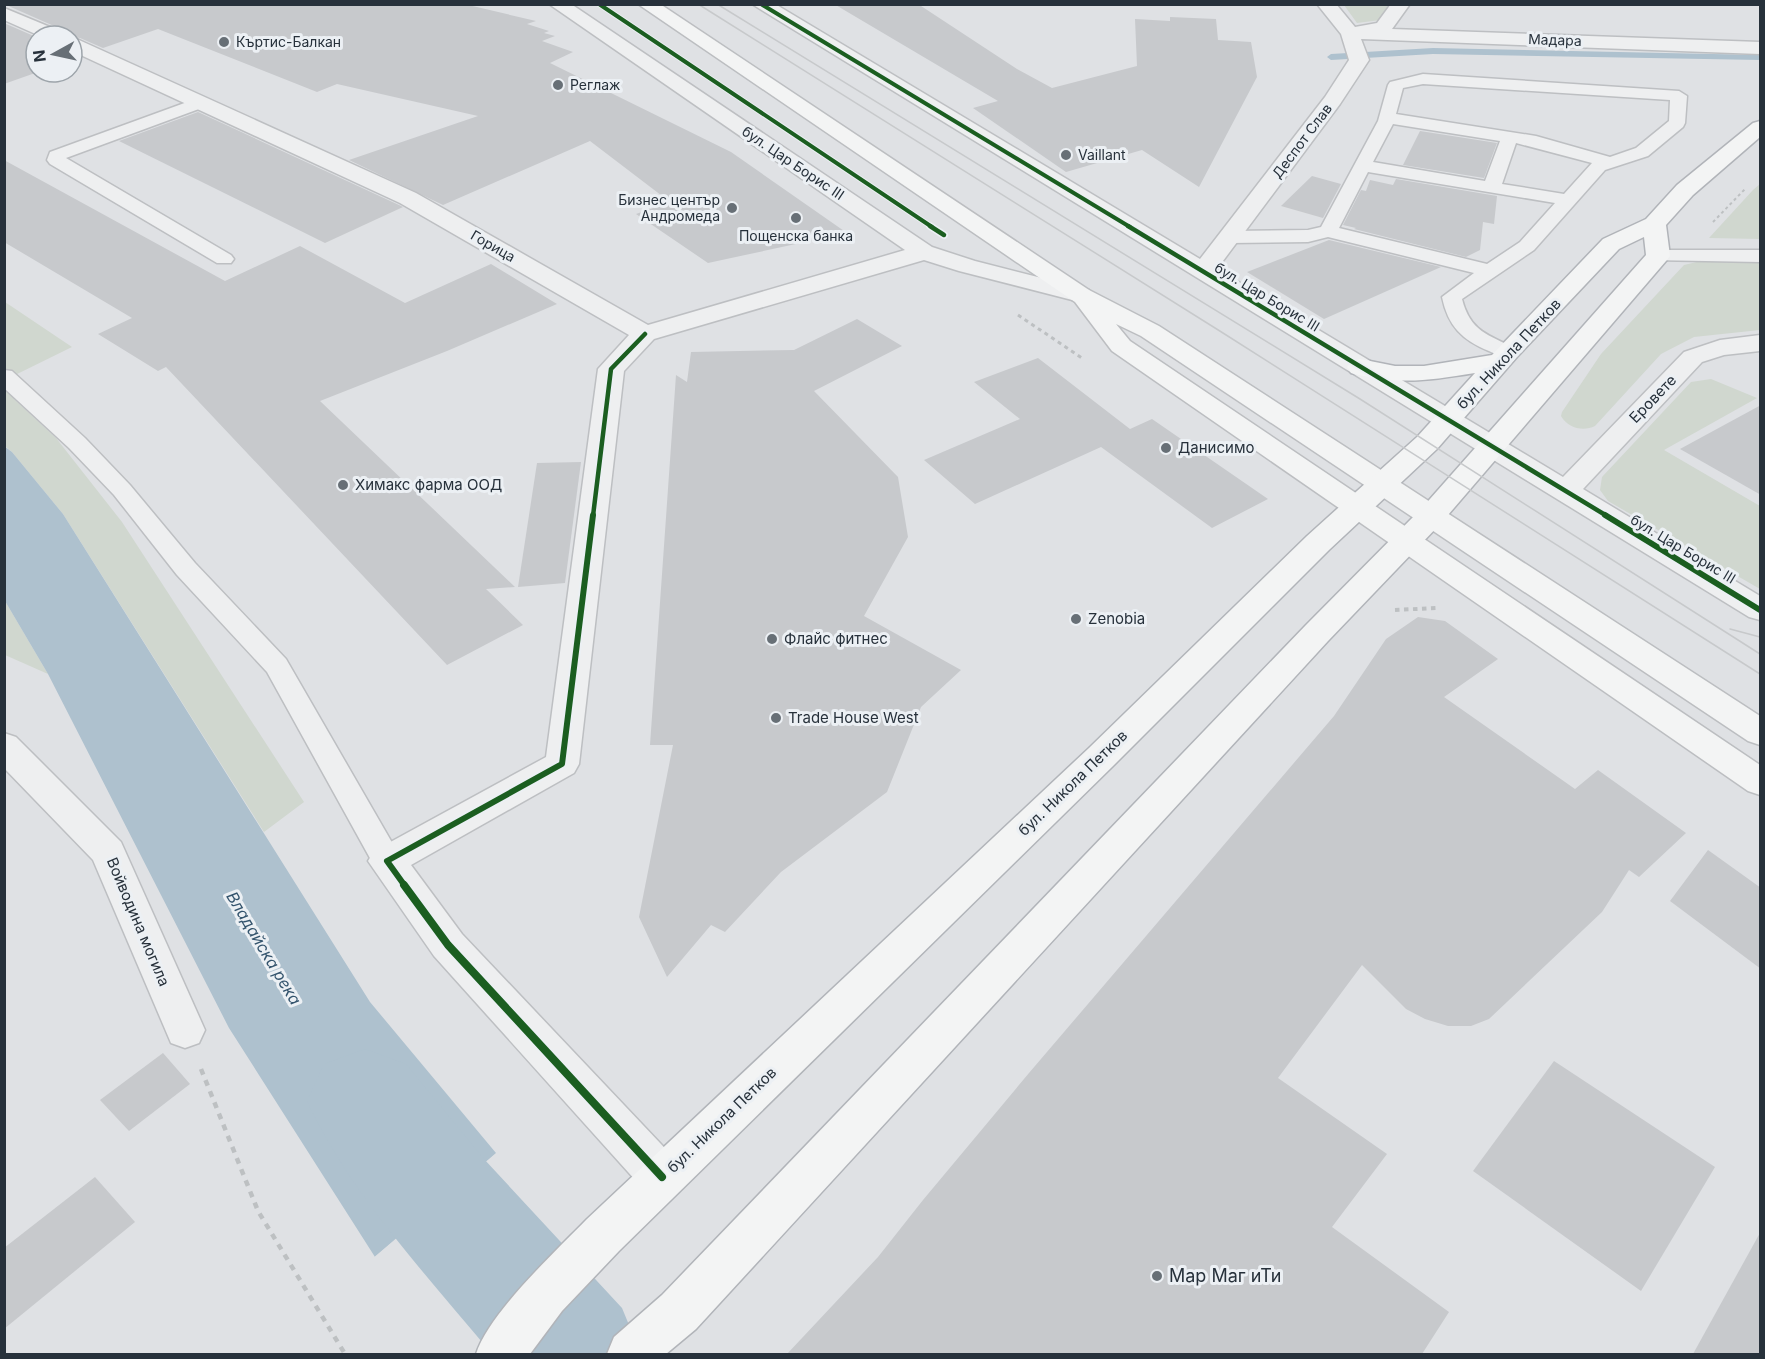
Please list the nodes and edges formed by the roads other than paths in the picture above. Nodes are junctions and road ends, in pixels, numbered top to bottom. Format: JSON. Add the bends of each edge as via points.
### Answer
{"nodes":[{"id":1,"x":558,"y":4,"type":"edge"},
{"id":2,"x":647,"y":4,"type":"edge"},
{"id":3,"x":761,"y":4,"type":"edge"},
{"id":4,"x":1326,"y":4,"type":"edge"},
{"id":5,"x":1401,"y":4,"type":"edge"},
{"id":6,"x":4,"y":13,"type":"edge"},
{"id":7,"x":28,"y":24,"type":"edge"},
{"id":8,"x":1355,"y":46,"type":"junction"},
{"id":9,"x":1761,"y":48,"type":"edge"},
{"id":10,"x":84,"y":49,"type":"edge"},
{"id":11,"x":201,"y":102,"type":"junction"},
{"id":12,"x":1387,"y":118,"type":"junction"},
{"id":13,"x":1761,"y":127,"type":"edge"},
{"id":14,"x":1510,"y":137,"type":"junction"},
{"id":15,"x":1610,"y":162,"type":"junction"},
{"id":16,"x":1362,"y":166,"type":"junction"},
{"id":17,"x":1492,"y":187,"type":"junction"},
{"id":18,"x":1569,"y":200,"type":"junction"},
{"id":19,"x":1654,"y":224,"type":"junction"},
{"id":20,"x":1328,"y":231,"type":"junction"},
{"id":21,"x":1230,"y":237,"type":"junction"},
{"id":22,"x":924,"y":252,"type":"junction"},
{"id":23,"x":1659,"y":256,"type":"junction"},
{"id":24,"x":1761,"y":256,"type":"edge"},
{"id":25,"x":224,"y":259,"type":"dead end"},
{"id":26,"x":1491,"y":271,"type":"junction"},
{"id":27,"x":1203,"y":272,"type":"junction"},
{"id":28,"x":1080,"y":295,"type":"junction"},
{"id":29,"x":645,"y":334,"type":"junction"},
{"id":30,"x":1761,"y":343,"type":"edge"},
{"id":31,"x":1504,"y":357,"type":"junction"},
{"id":32,"x":1360,"y":367,"type":"junction"},
{"id":33,"x":4,"y":376,"type":"edge"},
{"id":34,"x":1448,"y":419,"type":"junction"},
{"id":35,"x":1492,"y":447,"type":"junction"},
{"id":36,"x":1565,"y":491,"type":"junction"},
{"id":37,"x":1371,"y":496,"type":"junction"},
{"id":38,"x":1419,"y":528,"type":"junction"},
{"id":39,"x":1761,"y":610,"type":"edge"},
{"id":40,"x":1761,"y":732,"type":"edge"},
{"id":41,"x":4,"y":746,"type":"edge"},
{"id":42,"x":1761,"y":782,"type":"edge"},
{"id":43,"x":387,"y":861,"type":"junction"},
{"id":44,"x":185,"y":1030,"type":"road end"},
{"id":45,"x":662,"y":1177,"type":"junction"},
{"id":46,"x":500,"y":1354,"type":"edge"},
{"id":47,"x":631,"y":1354,"type":"edge"}],
"edges":[{"from":1,"to":22,"type":"street","name":"бул. Цар Борис III"},
{"from":2,"to":28,"type":"main road","name":"бул. Цар Борис III"},
{"from":3,"to":27,"type":"street","name":"бул. Цар Борис III"},
{"from":4,"to":8,"type":"street"},
{"from":5,"to":8,"type":"street","via":[[1383,28]]},
{"from":6,"to":7,"type":"street"},
{"from":8,"to":9,"type":"street","name":"Мадара"},
{"from":8,"to":21,"type":"street","name":"Деспот Слав","via":[[1333,100]]},
{"from":10,"to":11,"type":"street","name":"Горица"},
{"from":11,"to":25,"type":"lane","via":[[66,152],[56,156],[56,160]]},
{"from":11,"to":29,"type":"street","name":"Горица","via":[[408,198]]},
{"from":12,"to":14,"type":"lane"},
{"from":12,"to":15,"type":"lane","via":[[1396,85],[1424,79],[1679,96],[1677,123],[1642,152]]},
{"from":12,"to":16,"type":"lane"},
{"from":13,"to":19,"type":"main road","name":"бул. Никола Петков","via":[[1685,190]]},
{"from":14,"to":15,"type":"lane"},
{"from":14,"to":17,"type":"lane"},
{"from":15,"to":18,"type":"lane","via":[[1599,166]]},
{"from":16,"to":17,"type":"lane"},
{"from":16,"to":20,"type":"lane"},
{"from":17,"to":18,"type":"lane"},
{"from":18,"to":26,"type":"lane","via":[[1527,246]]},
{"from":19,"to":23,"type":"main road"},
{"from":19,"to":31,"type":"main road","name":"бул. Никола Петков","via":[[1611,244]]},
{"from":20,"to":21,"type":"lane","via":[[1308,236]]},
{"from":20,"to":26,"type":"lane"},
{"from":21,"to":27,"type":"street","name":"Деспот Слав"},
{"from":22,"to":28,"type":"street","name":"бул. Цар Борис III"},
{"from":22,"to":29,"type":"street"},
{"from":23,"to":24,"type":"lane"},
{"from":23,"to":35,"type":"main road"},
{"from":26,"to":31,"type":"lane","via":[[1452,297],[1455,315],[1469,335]]},
{"from":27,"to":32,"type":"street","name":"бул. Цар Борис III"},
{"from":28,"to":37,"type":"main road","name":"бул. Цар Борис III","via":[[1150,330],[1311,439]]},
{"from":28,"to":37,"type":"main road","name":"бул. Цар Борис III","via":[[1121,346]]},
{"from":29,"to":43,"type":"street","via":[[611,369],[562,764]]},
{"from":30,"to":36,"type":"street","name":"Еровете","via":[[1720,348],[1692,357]]},
{"from":31,"to":32,"type":"main road","via":[[1424,374],[1395,374]]},
{"from":31,"to":34,"type":"main road","name":"бул. Никола Петков"},
{"from":32,"to":34,"type":"street","name":"бул. Цар Борис III"},
{"from":33,"to":43,"type":"lane","via":[[123,490],[186,569],[277,666]]},
{"from":34,"to":35,"type":"street","name":"бул. Цар Борис III"},
{"from":34,"to":37,"type":"main road","name":"бул. Никола Петков"},
{"from":35,"to":36,"type":"street","name":"бул. Цар Борис III"},
{"from":35,"to":38,"type":"main road"},
{"from":36,"to":39,"type":"street","name":"бул. Цар Борис III"},
{"from":37,"to":38,"type":"main road","name":"бул. Цар Борис III"},
{"from":37,"to":45,"type":"main road","name":"бул. Никола Петков"},
{"from":38,"to":40,"type":"main road","name":"бул. Цар Борис III"},
{"from":38,"to":42,"type":"main road","name":"бул. Цар Борис III"},
{"from":38,"to":47,"type":"main road","via":[[679,1312]]},
{"from":41,"to":44,"type":"street","name":"Войводина могила","via":[[108,852]]},
{"from":43,"to":45,"type":"street","via":[[448,945]]},
{"from":45,"to":46,"type":"main road","name":"бул. Никола Петков","via":[[546,1295]]}]}
